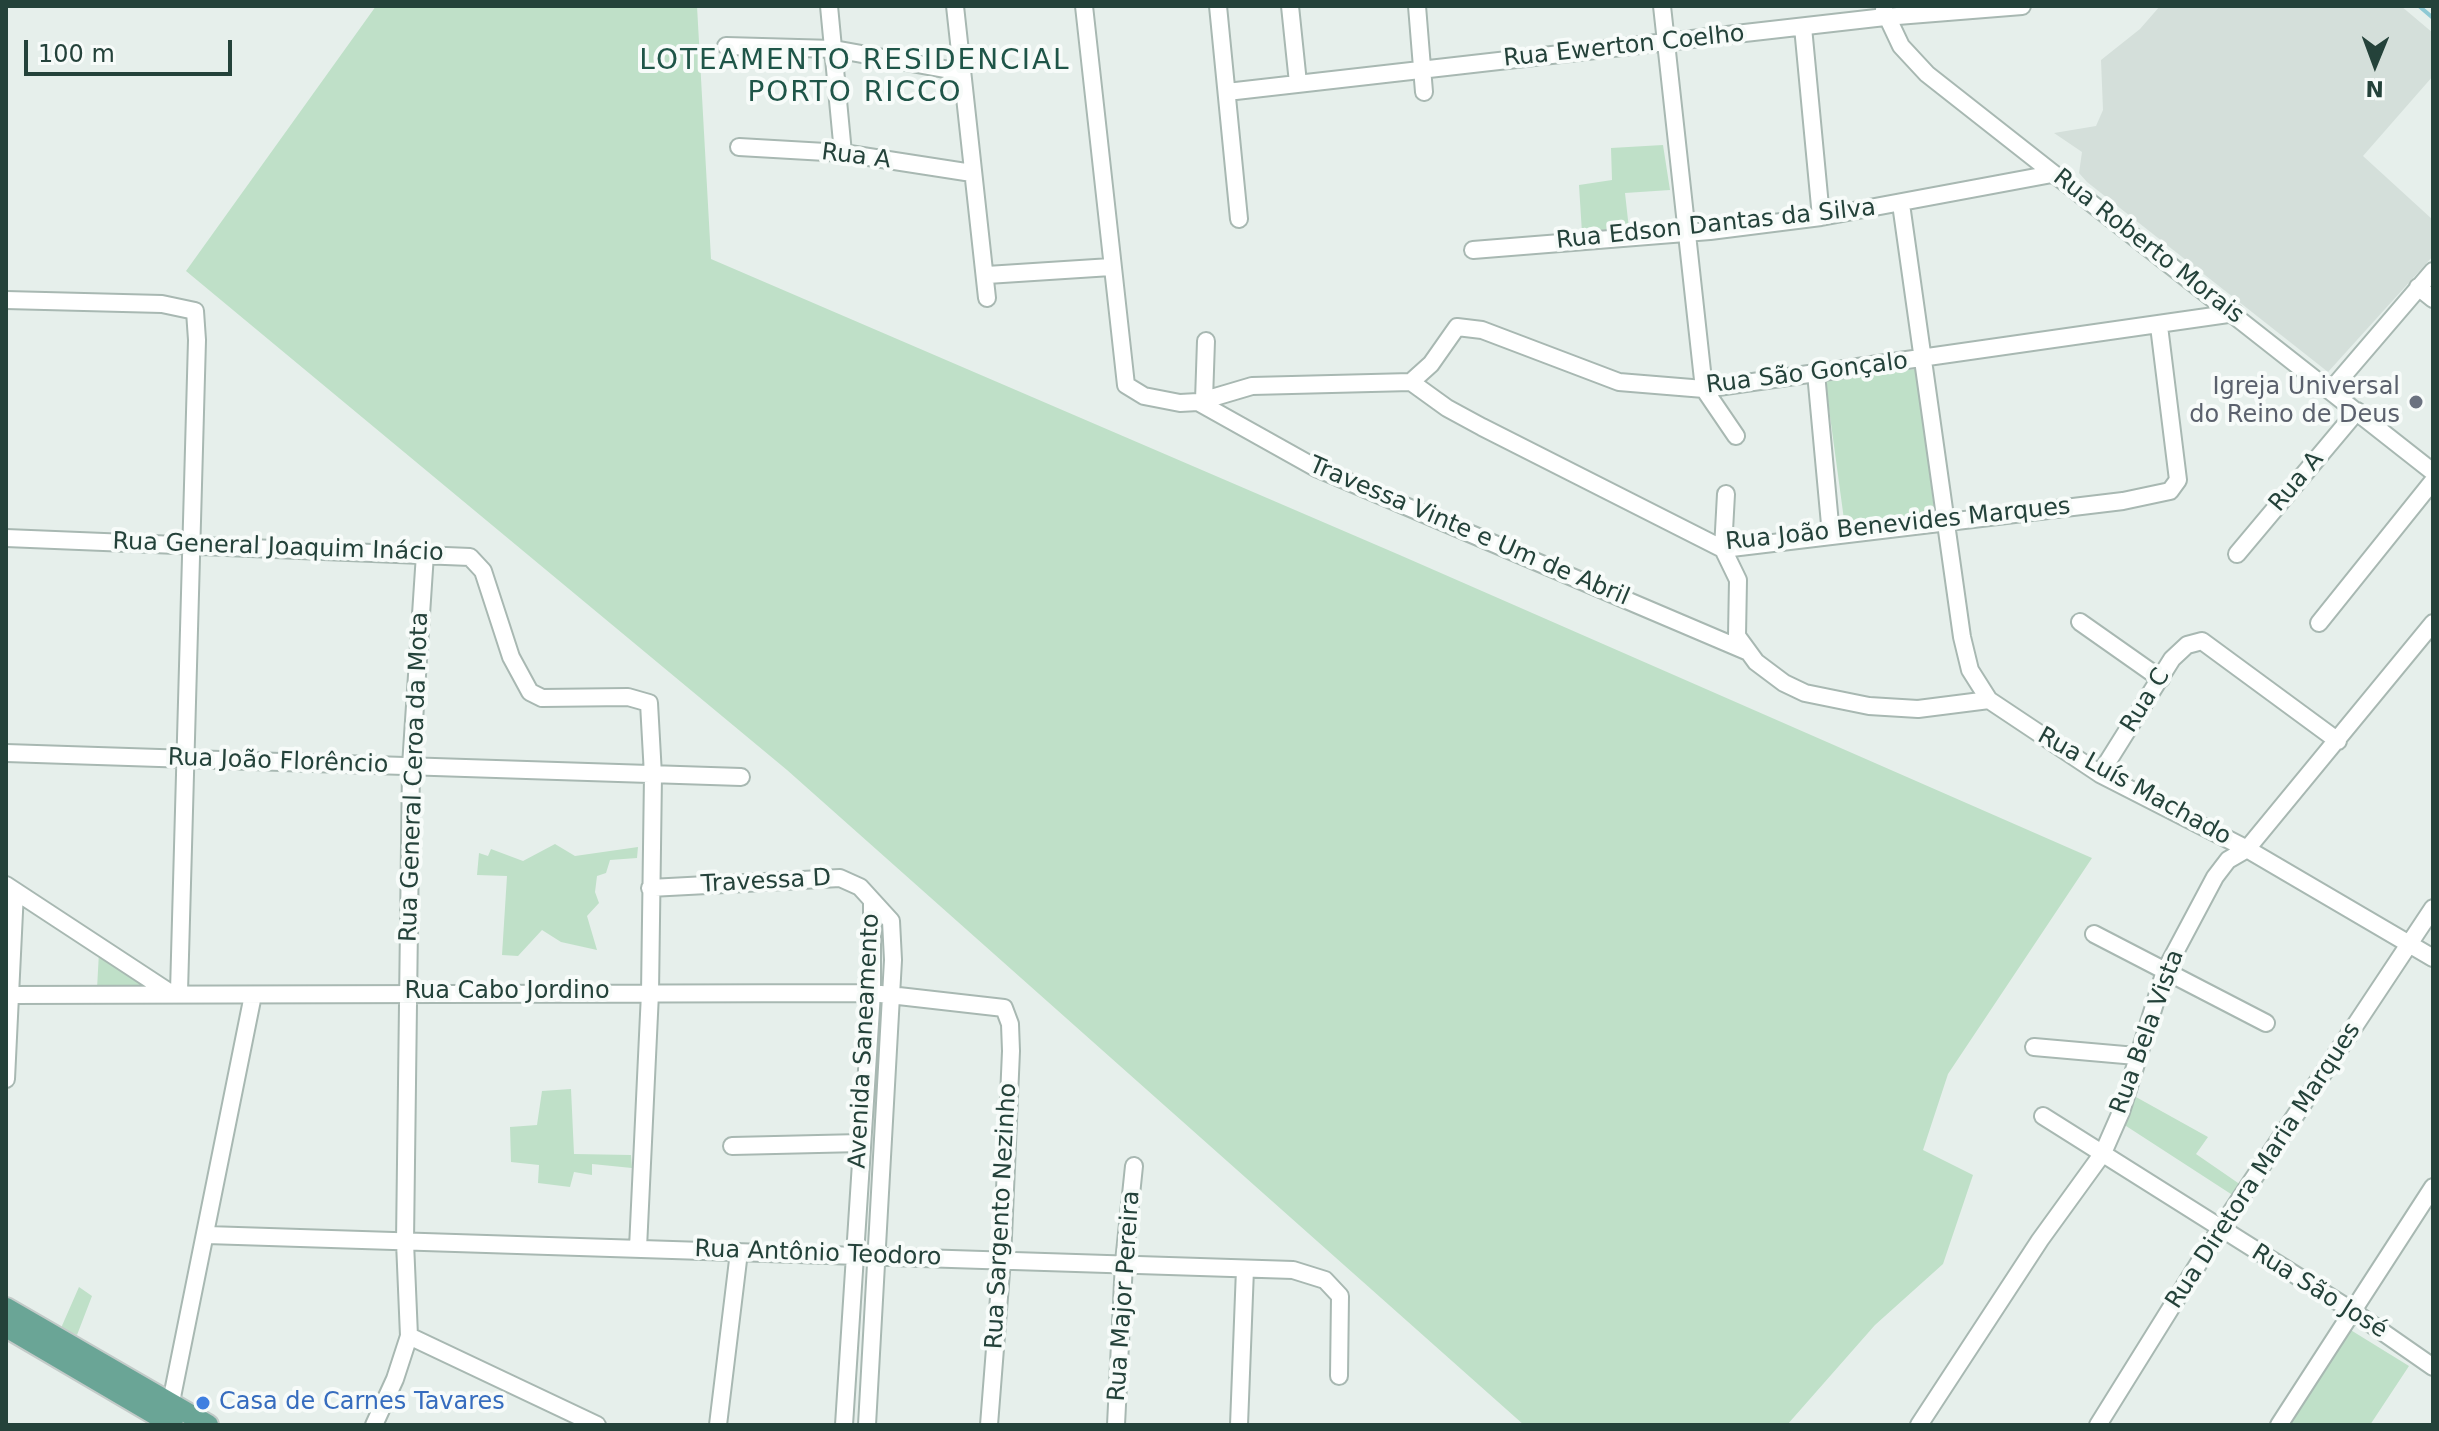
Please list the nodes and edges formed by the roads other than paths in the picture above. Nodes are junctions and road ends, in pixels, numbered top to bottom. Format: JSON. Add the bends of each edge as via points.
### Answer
{"nodes":[{"id":1,"x":829,"y":6,"type":"edge"},
{"id":2,"x":955,"y":6,"type":"edge"},
{"id":3,"x":1084,"y":6,"type":"edge"},
{"id":4,"x":1218,"y":6,"type":"edge"},
{"id":5,"x":1290,"y":6,"type":"edge"},
{"id":6,"x":1417,"y":6,"type":"edge"},
{"id":7,"x":1662,"y":6,"type":"edge"},
{"id":8,"x":2022,"y":6,"type":"edge"},
{"id":9,"x":1885,"y":11,"type":"edge"},
{"id":10,"x":1803,"y":27,"type":"junction"},
{"id":11,"x":1665,"y":41,"type":"junction"},
{"id":12,"x":726,"y":46,"type":"dead end"},
{"id":13,"x":834,"y":49,"type":"junction"},
{"id":14,"x":1422,"y":70,"type":"junction"},
{"id":15,"x":961,"y":72,"type":"junction"},
{"id":16,"x":1298,"y":83,"type":"junction"},
{"id":17,"x":1227,"y":92,"type":"junction"},
{"id":18,"x":1424,"y":92,"type":"dead end"},
{"id":19,"x":739,"y":147,"type":"dead end"},
{"id":20,"x":843,"y":153,"type":"junction"},
{"id":21,"x":972,"y":173,"type":"junction"},
{"id":22,"x":2052,"y":174,"type":"junction"},
{"id":23,"x":1901,"y":204,"type":"junction"},
{"id":24,"x":1821,"y":217,"type":"junction"},
{"id":25,"x":1239,"y":219,"type":"dead end"},
{"id":26,"x":1688,"y":232,"type":"junction"},
{"id":27,"x":1473,"y":250,"type":"dead end"},
{"id":28,"x":1111,"y":267,"type":"junction"},
{"id":29,"x":2433,"y":271,"type":"edge"},
{"id":30,"x":987,"y":275,"type":"junction"},
{"id":31,"x":2418,"y":287,"type":"junction"},
{"id":32,"x":987,"y":298,"type":"dead end"},
{"id":33,"x":2433,"y":299,"type":"edge"},
{"id":34,"x":6,"y":300,"type":"edge"},
{"id":35,"x":2235,"y":313,"type":"junction"},
{"id":36,"x":2159,"y":326,"type":"junction"},
{"id":37,"x":1206,"y":341,"type":"dead end"},
{"id":38,"x":1925,"y":360,"type":"junction"},
{"id":39,"x":1816,"y":373,"type":"junction"},
{"id":40,"x":1411,"y":382,"type":"junction"},
{"id":41,"x":1704,"y":389,"type":"junction"},
{"id":42,"x":2331,"y":390,"type":"junction"},
{"id":43,"x":1201,"y":401,"type":"junction"},
{"id":44,"x":2357,"y":411,"type":"junction"},
{"id":45,"x":1736,"y":436,"type":"dead end"},
{"id":46,"x":2433,"y":472,"type":"edge"},
{"id":47,"x":2433,"y":481,"type":"edge"},
{"id":48,"x":1726,"y":494,"type":"dead end"},
{"id":49,"x":1946,"y":524,"type":"junction"},
{"id":50,"x":1831,"y":535,"type":"junction"},
{"id":51,"x":6,"y":538,"type":"edge"},
{"id":52,"x":189,"y":544,"type":"junction"},
{"id":53,"x":1723,"y":549,"type":"junction"},
{"id":54,"x":425,"y":554,"type":"junction"},
{"id":55,"x":2237,"y":554,"type":"dead end"},
{"id":56,"x":2080,"y":622,"type":"dead end"},
{"id":57,"x":2319,"y":623,"type":"dead end"},
{"id":58,"x":2433,"y":623,"type":"edge"},
{"id":59,"x":1746,"y":651,"type":"junction"},
{"id":60,"x":2161,"y":679,"type":"junction"},
{"id":61,"x":1989,"y":700,"type":"junction"},
{"id":62,"x":2338,"y":741,"type":"junction"},
{"id":63,"x":6,"y":753,"type":"edge"},
{"id":64,"x":183,"y":760,"type":"junction"},
{"id":65,"x":411,"y":766,"type":"junction"},
{"id":66,"x":2100,"y":774,"type":"junction"},
{"id":67,"x":653,"y":775,"type":"junction"},
{"id":68,"x":741,"y":777,"type":"dead end"},
{"id":69,"x":2247,"y":849,"type":"junction"},
{"id":70,"x":10,"y":888,"type":"edge"},
{"id":71,"x":650,"y":888,"type":"junction"},
{"id":72,"x":872,"y":901,"type":"junction"},
{"id":73,"x":2433,"y":908,"type":"edge"},
{"id":74,"x":2094,"y":934,"type":"dead end"},
{"id":75,"x":2411,"y":943,"type":"junction"},
{"id":76,"x":2433,"y":958,"type":"edge"},
{"id":77,"x":2165,"y":971,"type":"junction"},
{"id":78,"x":407,"y":991,"type":"junction"},
{"id":79,"x":175,"y":992,"type":"junction"},
{"id":80,"x":650,"y":993,"type":"junction"},
{"id":81,"x":872,"y":993,"type":"junction"},
{"id":82,"x":10,"y":995,"type":"junction"},
{"id":83,"x":253,"y":995,"type":"junction"},
{"id":84,"x":892,"y":995,"type":"junction"},
{"id":85,"x":1004,"y":1008,"type":"joint"},
{"id":86,"x":2266,"y":1023,"type":"dead end"},
{"id":87,"x":2034,"y":1047,"type":"dead end"},
{"id":88,"x":2136,"y":1056,"type":"junction"},
{"id":89,"x":6,"y":1079,"type":"edge"},
{"id":90,"x":2043,"y":1116,"type":"dead end"},
{"id":91,"x":861,"y":1143,"type":"junction"},
{"id":92,"x":732,"y":1146,"type":"dead end"},
{"id":93,"x":2103,"y":1153,"type":"junction"},
{"id":94,"x":1134,"y":1166,"type":"dead end"},
{"id":95,"x":2433,"y":1187,"type":"edge"},
{"id":96,"x":2220,"y":1229,"type":"junction"},
{"id":97,"x":207,"y":1235,"type":"junction"},
{"id":98,"x":405,"y":1242,"type":"junction"},
{"id":99,"x":638,"y":1248,"type":"junction"},
{"id":100,"x":739,"y":1252,"type":"junction"},
{"id":101,"x":854,"y":1255,"type":"junction"},
{"id":102,"x":877,"y":1256,"type":"junction"},
{"id":103,"x":1002,"y":1259,"type":"junction"},
{"id":104,"x":1124,"y":1262,"type":"junction"},
{"id":105,"x":1245,"y":1269,"type":"junction"},
{"id":106,"x":6,"y":1308,"type":"edge"},
{"id":107,"x":2351,"y":1310,"type":"junction"},
{"id":108,"x":6,"y":1327,"type":"edge"},
{"id":109,"x":409,"y":1336,"type":"junction"},
{"id":110,"x":2433,"y":1367,"type":"edge"},
{"id":111,"x":1339,"y":1376,"type":"dead end"},
{"id":112,"x":847,"y":1387,"type":"junction"},
{"id":113,"x":869,"y":1388,"type":"junction"},
{"id":114,"x":168,"y":1419,"type":"edge"},
{"id":115,"x":1926,"y":1423,"type":"edge"},
{"id":116,"x":208,"y":1425,"type":"edge"},
{"id":117,"x":374,"y":1425,"type":"edge"},
{"id":118,"x":597,"y":1425,"type":"edge"},
{"id":119,"x":718,"y":1425,"type":"edge"},
{"id":120,"x":844,"y":1425,"type":"edge"},
{"id":121,"x":867,"y":1425,"type":"edge"},
{"id":122,"x":989,"y":1425,"type":"edge"},
{"id":123,"x":1116,"y":1425,"type":"edge"},
{"id":124,"x":1239,"y":1425,"type":"edge"},
{"id":125,"x":2098,"y":1425,"type":"edge"},
{"id":126,"x":2279,"y":1425,"type":"edge"}],
"edges":[{"from":1,"to":13,"type":"street"},
{"from":2,"to":15,"type":"street"},
{"from":3,"to":28,"type":"street"},
{"from":4,"to":17,"type":"street"},
{"from":5,"to":16,"type":"street"},
{"from":6,"to":14,"type":"street"},
{"from":7,"to":11,"type":"street"},
{"from":8,"to":9,"type":"street","name":"Rua Ewerton Coelho"},
{"from":9,"to":10,"type":"street","name":"Rua Ewerton Coelho"},
{"from":9,"to":22,"type":"street","name":"Rua Roberto Morais","via":[[1896,39],[1914,62]]},
{"from":10,"to":11,"type":"street","name":"Rua Ewerton Coelho"},
{"from":10,"to":24,"type":"street"},
{"from":11,"to":14,"type":"street","name":"Rua Ewerton Coelho"},
{"from":11,"to":26,"type":"street"},
{"from":12,"to":13,"type":"street"},
{"from":13,"to":15,"type":"street"},
{"from":13,"to":20,"type":"street"},
{"from":14,"to":16,"type":"street","name":"Rua Ewerton Coelho"},
{"from":14,"to":18,"type":"street"},
{"from":15,"to":21,"type":"street"},
{"from":16,"to":17,"type":"street","name":"Rua Ewerton Coelho"},
{"from":17,"to":25,"type":"street"},
{"from":19,"to":20,"type":"street","name":"Rua A"},
{"from":20,"to":21,"type":"street","name":"Rua A"},
{"from":21,"to":30,"type":"street"},
{"from":22,"to":23,"type":"street","name":"Rua Edson Dantas da Silva"},
{"from":22,"to":35,"type":"street","name":"Rua Roberto Morais"},
{"from":23,"to":24,"type":"street","name":"Rua Edson Dantas da Silva"},
{"from":23,"to":38,"type":"street"},
{"from":24,"to":26,"type":"street","name":"Rua Edson Dantas da Silva"},
{"from":26,"to":27,"type":"street","name":"Rua Edson Dantas da Silva"},
{"from":26,"to":41,"type":"street"},
{"from":28,"to":30,"type":"street"},
{"from":28,"to":43,"type":"street","via":[[1129,389],[1144,396]]},
{"from":29,"to":31,"type":"street"},
{"from":30,"to":32,"type":"street"},
{"from":31,"to":33,"type":"street"},
{"from":31,"to":42,"type":"street"},
{"from":34,"to":52,"type":"street","via":[[162,304],[195,311]]},
{"from":35,"to":36,"type":"street","name":"Rua São Gonçalo"},
{"from":35,"to":42,"type":"street","name":"Rua Roberto Morais"},
{"from":36,"to":38,"type":"street","name":"Rua São Gonçalo"},
{"from":36,"to":49,"type":"street","name":"Rua João Benevides Marques","via":[[2178,480],[2170,491]]},
{"from":37,"to":43,"type":"street"},
{"from":38,"to":39,"type":"street","name":"Rua São Gonçalo"},
{"from":38,"to":49,"type":"street"},
{"from":39,"to":41,"type":"street","name":"Rua São Gonçalo"},
{"from":39,"to":50,"type":"street"},
{"from":40,"to":41,"type":"street","name":"Rua São Gonçalo","via":[[1457,327],[1482,330],[1619,382]]},
{"from":40,"to":43,"type":"street","via":[[1252,386]]},
{"from":40,"to":53,"type":"street","name":"Rua João Benevides Marques","via":[[1470,421]]},
{"from":41,"to":45,"type":"street"},
{"from":42,"to":44,"type":"street","name":"Rua Roberto Morais"},
{"from":43,"to":59,"type":"street","name":"Travessa Vinte e Um de Abril","via":[[1316,468]]},
{"from":44,"to":46,"type":"street","name":"Rua Roberto Morais"},
{"from":44,"to":55,"type":"street","name":"Rua A"},
{"from":47,"to":57,"type":"street"},
{"from":48,"to":53,"type":"street"},
{"from":49,"to":50,"type":"street","name":"Rua João Benevides Marques"},
{"from":49,"to":61,"type":"street","via":[[1966,655]]},
{"from":50,"to":53,"type":"street","name":"Rua João Benevides Marques"},
{"from":51,"to":52,"type":"street","name":"Rua General Joaquim Inácio"},
{"from":52,"to":54,"type":"street","name":"Rua General Joaquim Inácio"},
{"from":52,"to":64,"type":"street"},
{"from":53,"to":59,"type":"street","via":[[1738,580],[1737,636]]},
{"from":54,"to":65,"type":"street","name":"Rua General Ceroa da Mota"},
{"from":54,"to":67,"type":"street","name":"Rua General Joaquim Inácio","via":[[478,562],[511,657],[535,696],[628,697],[649,703]]},
{"from":56,"to":60,"type":"street"},
{"from":58,"to":62,"type":"street","name":"Rua Bela Vista"},
{"from":59,"to":61,"type":"street","via":[[1784,683],[1833,700],[1918,709]]},
{"from":60,"to":62,"type":"street","name":"Rua C","via":[[2177,652],[2202,641]]},
{"from":60,"to":66,"type":"street","name":"Rua C"},
{"from":61,"to":66,"type":"street","name":"Rua Luís Machado"},
{"from":62,"to":69,"type":"street","name":"Rua Bela Vista"},
{"from":63,"to":64,"type":"street","name":"Rua João Florêncio"},
{"from":64,"to":65,"type":"street","name":"Rua João Florêncio"},
{"from":64,"to":79,"type":"street"},
{"from":65,"to":67,"type":"street","name":"Rua João Florêncio"},
{"from":65,"to":78,"type":"street","name":"Rua General Ceroa da Mota"},
{"from":66,"to":69,"type":"street","name":"Rua Luís Machado"},
{"from":67,"to":68,"type":"street","name":"Rua João Florêncio"},
{"from":67,"to":71,"type":"street"},
{"from":69,"to":75,"type":"street","name":"Rua Luís Machado"},
{"from":69,"to":77,"type":"street","name":"Rua Bela Vista","via":[[2228,860],[2215,877]]},
{"from":70,"to":79,"type":"street"},
{"from":70,"to":82,"type":"street"},
{"from":71,"to":72,"type":"street","name":"Travessa D","via":[[835,877],[856,883]]},
{"from":71,"to":80,"type":"street"},
{"from":72,"to":81,"type":"street","name":"Avenida Saneamento"},
{"from":72,"to":84,"type":"street","name":"Avenida Saneamento","via":[[891,921]]},
{"from":73,"to":75,"type":"street","name":"Rua Diretora Maria Marques"},
{"from":74,"to":77,"type":"street"},
{"from":75,"to":76,"type":"street","name":"Rua Luís Machado"},
{"from":75,"to":96,"type":"street","name":"Rua Diretora Maria Marques"},
{"from":77,"to":86,"type":"street"},
{"from":77,"to":88,"type":"street","name":"Rua Bela Vista"},
{"from":78,"to":80,"type":"street","name":"Rua Cabo Jordino"},
{"from":78,"to":83,"type":"street","name":"Rua Cabo Jordino"},
{"from":78,"to":98,"type":"street","name":"Rua General Ceroa da Mota"},
{"from":79,"to":82,"type":"street","name":"Rua Cabo Jordino"},
{"from":79,"to":83,"type":"street","name":"Rua Cabo Jordino"},
{"from":80,"to":81,"type":"street","name":"Rua Cabo Jordino"},
{"from":80,"to":99,"type":"street"},
{"from":81,"to":84,"type":"street","name":"Rua Cabo Jordino"},
{"from":81,"to":91,"type":"street","name":"Avenida Saneamento"},
{"from":82,"to":89,"type":"street"},
{"from":83,"to":97,"type":"street"},
{"from":84,"to":85,"type":"street","name":"Rua Cabo Jordino"},
{"from":84,"to":102,"type":"street","name":"Avenida Saneamento"},
{"from":85,"to":103,"type":"street","name":"Rua Sargento Nezinho","via":[[1011,1051]]},
{"from":87,"to":88,"type":"street"},
{"from":88,"to":93,"type":"street","name":"Rua Bela Vista"},
{"from":90,"to":93,"type":"street","name":"Rua São José"},
{"from":91,"to":92,"type":"street"},
{"from":91,"to":101,"type":"street","name":"Avenida Saneamento"},
{"from":93,"to":96,"type":"street","name":"Rua São José"},
{"from":93,"to":115,"type":"street","name":"Rua Bela Vista","via":[[2040,1240]]},
{"from":94,"to":104,"type":"street","name":"Rua Major Pereira"},
{"from":95,"to":107,"type":"street"},
{"from":96,"to":107,"type":"street","name":"Rua São José"},
{"from":96,"to":125,"type":"street","name":"Rua Diretora Maria Marques"},
{"from":97,"to":98,"type":"street","name":"Rua Antônio Teodoro"},
{"from":97,"to":114,"type":"street"},
{"from":98,"to":99,"type":"street","name":"Rua Antônio Teodoro"},
{"from":98,"to":109,"type":"street","name":"Rua General Ceroa da Mota"},
{"from":99,"to":100,"type":"street","name":"Rua Antônio Teodoro"},
{"from":100,"to":101,"type":"street","name":"Rua Antônio Teodoro"},
{"from":100,"to":119,"type":"street"},
{"from":101,"to":102,"type":"street","name":"Rua Antônio Teodoro"},
{"from":101,"to":112,"type":"street","name":"Avenida Saneamento"},
{"from":102,"to":103,"type":"street","name":"Rua Antônio Teodoro"},
{"from":102,"to":113,"type":"street","name":"Avenida Saneamento"},
{"from":103,"to":104,"type":"street","name":"Rua Antônio Teodoro"},
{"from":103,"to":122,"type":"street","name":"Rua Sargento Nezinho"},
{"from":104,"to":105,"type":"street","name":"Rua Antônio Teodoro"},
{"from":104,"to":123,"type":"street","name":"Rua Major Pereira"},
{"from":105,"to":111,"type":"street","name":"Rua Antônio Teodoro","via":[[1306,1272],[1335,1290],[1340,1296]]},
{"from":105,"to":124,"type":"street"},
{"from":106,"to":114,"type":"main road"},
{"from":107,"to":110,"type":"street","name":"Rua São José"},
{"from":107,"to":126,"type":"street"},
{"from":108,"to":114,"type":"main road"},
{"from":109,"to":117,"type":"street","name":"Rua General Ceroa da Mota"},
{"from":109,"to":118,"type":"street"},
{"from":112,"to":113,"type":"street"},
{"from":112,"to":120,"type":"street","name":"Avenida Saneamento"},
{"from":113,"to":121,"type":"street","name":"Avenida Saneamento"},
{"from":114,"to":116,"type":"main road"}]}
